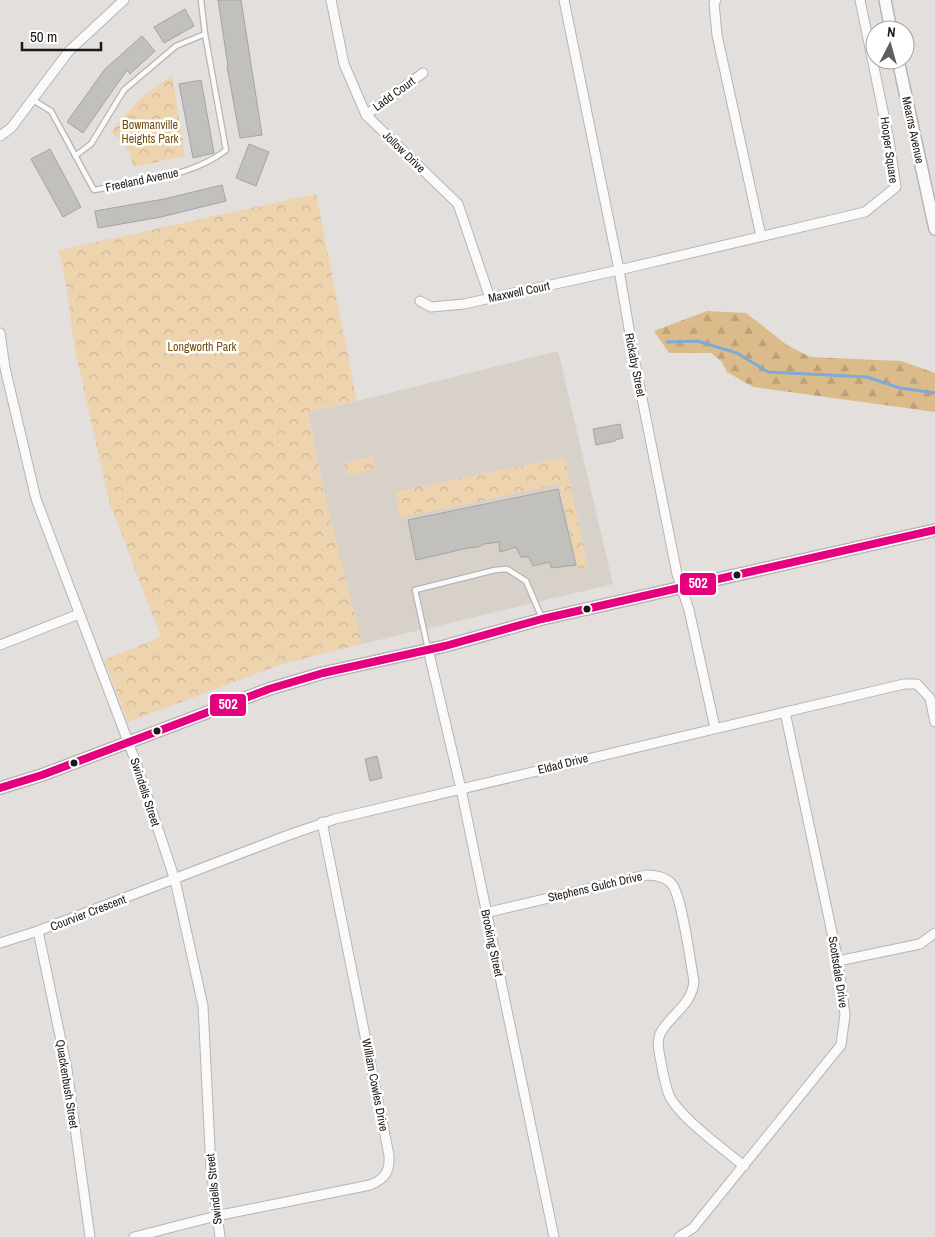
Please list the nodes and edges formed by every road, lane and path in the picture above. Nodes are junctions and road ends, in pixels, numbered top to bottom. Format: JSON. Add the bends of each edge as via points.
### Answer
{"nodes":[{"id":1,"x":124,"y":0,"type":"edge"},
{"id":2,"x":202,"y":0,"type":"edge"},
{"id":3,"x":331,"y":0,"type":"edge"},
{"id":4,"x":564,"y":0,"type":"edge"},
{"id":5,"x":716,"y":0,"type":"edge"},
{"id":6,"x":860,"y":0,"type":"edge"},
{"id":7,"x":885,"y":0,"type":"edge"},
{"id":8,"x":889,"y":20,"type":"edge"},
{"id":9,"x":205,"y":34,"type":"junction"},
{"id":10,"x":900,"y":70,"type":"edge"},
{"id":11,"x":423,"y":73,"type":"dead end"},
{"id":12,"x":33,"y":100,"type":"junction"},
{"id":13,"x":366,"y":115,"type":"junction"},
{"id":14,"x":0,"y":136,"type":"edge"},
{"id":15,"x":75,"y":156,"type":"junction"},
{"id":16,"x":935,"y":229,"type":"edge"},
{"id":17,"x":761,"y":236,"type":"junction"},
{"id":18,"x":619,"y":270,"type":"junction"},
{"id":19,"x":490,"y":298,"type":"junction"},
{"id":20,"x":420,"y":301,"type":"dead end"},
{"id":21,"x":0,"y":333,"type":"edge"},
{"id":22,"x":935,"y":530,"type":"edge"},
{"id":23,"x":680,"y":587,"type":"junction"},
{"id":24,"x":79,"y":614,"type":"junction"},
{"id":25,"x":542,"y":619,"type":"junction"},
{"id":26,"x":0,"y":645,"type":"edge"},
{"id":27,"x":428,"y":649,"type":"junction"},
{"id":28,"x":785,"y":712,"type":"junction"},
{"id":29,"x":935,"y":722,"type":"edge"},
{"id":30,"x":715,"y":728,"type":"junction"},
{"id":31,"x":128,"y":743,"type":"junction"},
{"id":32,"x":0,"y":788,"type":"edge"},
{"id":33,"x":461,"y":789,"type":"junction"},
{"id":34,"x":322,"y":822,"type":"junction"},
{"id":35,"x":175,"y":880,"type":"junction"},
{"id":36,"x":485,"y":913,"type":"junction"},
{"id":37,"x":38,"y":931,"type":"junction"},
{"id":38,"x":935,"y":933,"type":"edge"},
{"id":39,"x":0,"y":943,"type":"edge"},
{"id":40,"x":838,"y":961,"type":"junction"},
{"id":41,"x":744,"y":1166,"type":"junction"},
{"id":42,"x":216,"y":1216,"type":"junction"},
{"id":43,"x":90,"y":1237,"type":"edge"},
{"id":44,"x":134,"y":1237,"type":"edge"},
{"id":45,"x":220,"y":1237,"type":"edge"},
{"id":46,"x":554,"y":1237,"type":"edge"},
{"id":47,"x":679,"y":1237,"type":"edge"}],
"edges":[{"from":1,"to":12,"type":"street","via":[[69,51]]},
{"from":2,"to":9,"type":"lane","name":"Freeland Avenue"},
{"from":3,"to":13,"type":"street","name":"Jollow Drive","via":[[344,64]]},
{"from":4,"to":18,"type":"street","name":"Rickaby Street"},
{"from":5,"to":17,"type":"street","via":[[717,35]]},
{"from":6,"to":17,"type":"street","name":"Hooper Square","via":[[896,187],[865,212]]},
{"from":7,"to":8,"type":"street"},
{"from":9,"to":15,"type":"lane","via":[[176,46],[124,90],[90,144]]},
{"from":9,"to":15,"type":"lane","name":"Freeland Avenue","via":[[226,150],[216,159],[176,174],[94,190]]},
{"from":10,"to":16,"type":"street","name":"Mearns Avenue"},
{"from":11,"to":13,"type":"street","name":"Ladd Court"},
{"from":12,"to":14,"type":"street","via":[[11,128]]},
{"from":12,"to":15,"type":"lane","name":"Freeland Avenue","via":[[51,111]]},
{"from":13,"to":19,"type":"street","name":"Jollow Drive","via":[[458,204]]},
{"from":17,"to":18,"type":"street","name":"Hooper Square"},
{"from":18,"to":19,"type":"street","name":"Maxwell Court"},
{"from":18,"to":23,"type":"street","name":"Rickaby Street"},
{"from":19,"to":20,"type":"street","name":"Maxwell Court","via":[[430,307]]},
{"from":21,"to":24,"type":"street","name":"Swindells Street","via":[[30,479]]},
{"from":22,"to":23,"type":"street"},
{"from":23,"to":25,"type":"street"},
{"from":23,"to":30,"type":"street","name":"Rickaby Street","via":[[689,610]]},
{"from":24,"to":26,"type":"street"},
{"from":24,"to":31,"type":"street","name":"Swindells Street"},
{"from":25,"to":27,"type":"street"},
{"from":25,"to":27,"type":"lane","via":[[526,581],[507,569],[415,590]]},
{"from":27,"to":31,"type":"street","via":[[269,689]]},
{"from":27,"to":33,"type":"street","name":"Brooking Street"},
{"from":28,"to":29,"type":"street","name":"Eldad Drive","via":[[904,684],[917,684],[930,698]]},
{"from":28,"to":30,"type":"street","name":"Eldad Drive"},
{"from":28,"to":40,"type":"street","name":"Scottsdale Drive"},
{"from":30,"to":33,"type":"street","name":"Eldad Drive"},
{"from":31,"to":32,"type":"street"},
{"from":31,"to":35,"type":"street","name":"Swindells Street"},
{"from":33,"to":34,"type":"street","name":"Eldad Drive"},
{"from":33,"to":36,"type":"street","name":"Brooking Street"},
{"from":34,"to":35,"type":"street","name":"Eldad Drive"},
{"from":34,"to":42,"type":"street","name":"William Cowles Drive","via":[[389,1155],[389,1170],[384,1178],[370,1184]]},
{"from":35,"to":37,"type":"street","name":"Courvier Crescent"},
{"from":35,"to":42,"type":"street","name":"Swindells Street","via":[[203,1006]]},
{"from":36,"to":41,"type":"street","name":"Stephens Gulch Drive","via":[[646,875],[655,874],[671,883],[678,896],[694,982],[692,995],[658,1038],[667,1087],[681,1112]]},
{"from":36,"to":46,"type":"street","name":"Brooking Street"},
{"from":37,"to":39,"type":"street","name":"Courvier Crescent"},
{"from":37,"to":43,"type":"street","name":"Quackenbush Street","via":[[66,1070]]},
{"from":38,"to":40,"type":"street","via":[[920,944]]},
{"from":40,"to":41,"type":"street","name":"Scottsdale Drive","via":[[845,1015],[841,1045]]},
{"from":41,"to":47,"type":"street","name":"Scottsdale Drive","via":[[693,1228]]},
{"from":42,"to":44,"type":"street"},
{"from":42,"to":45,"type":"street","name":"Swindells Street"}]}
